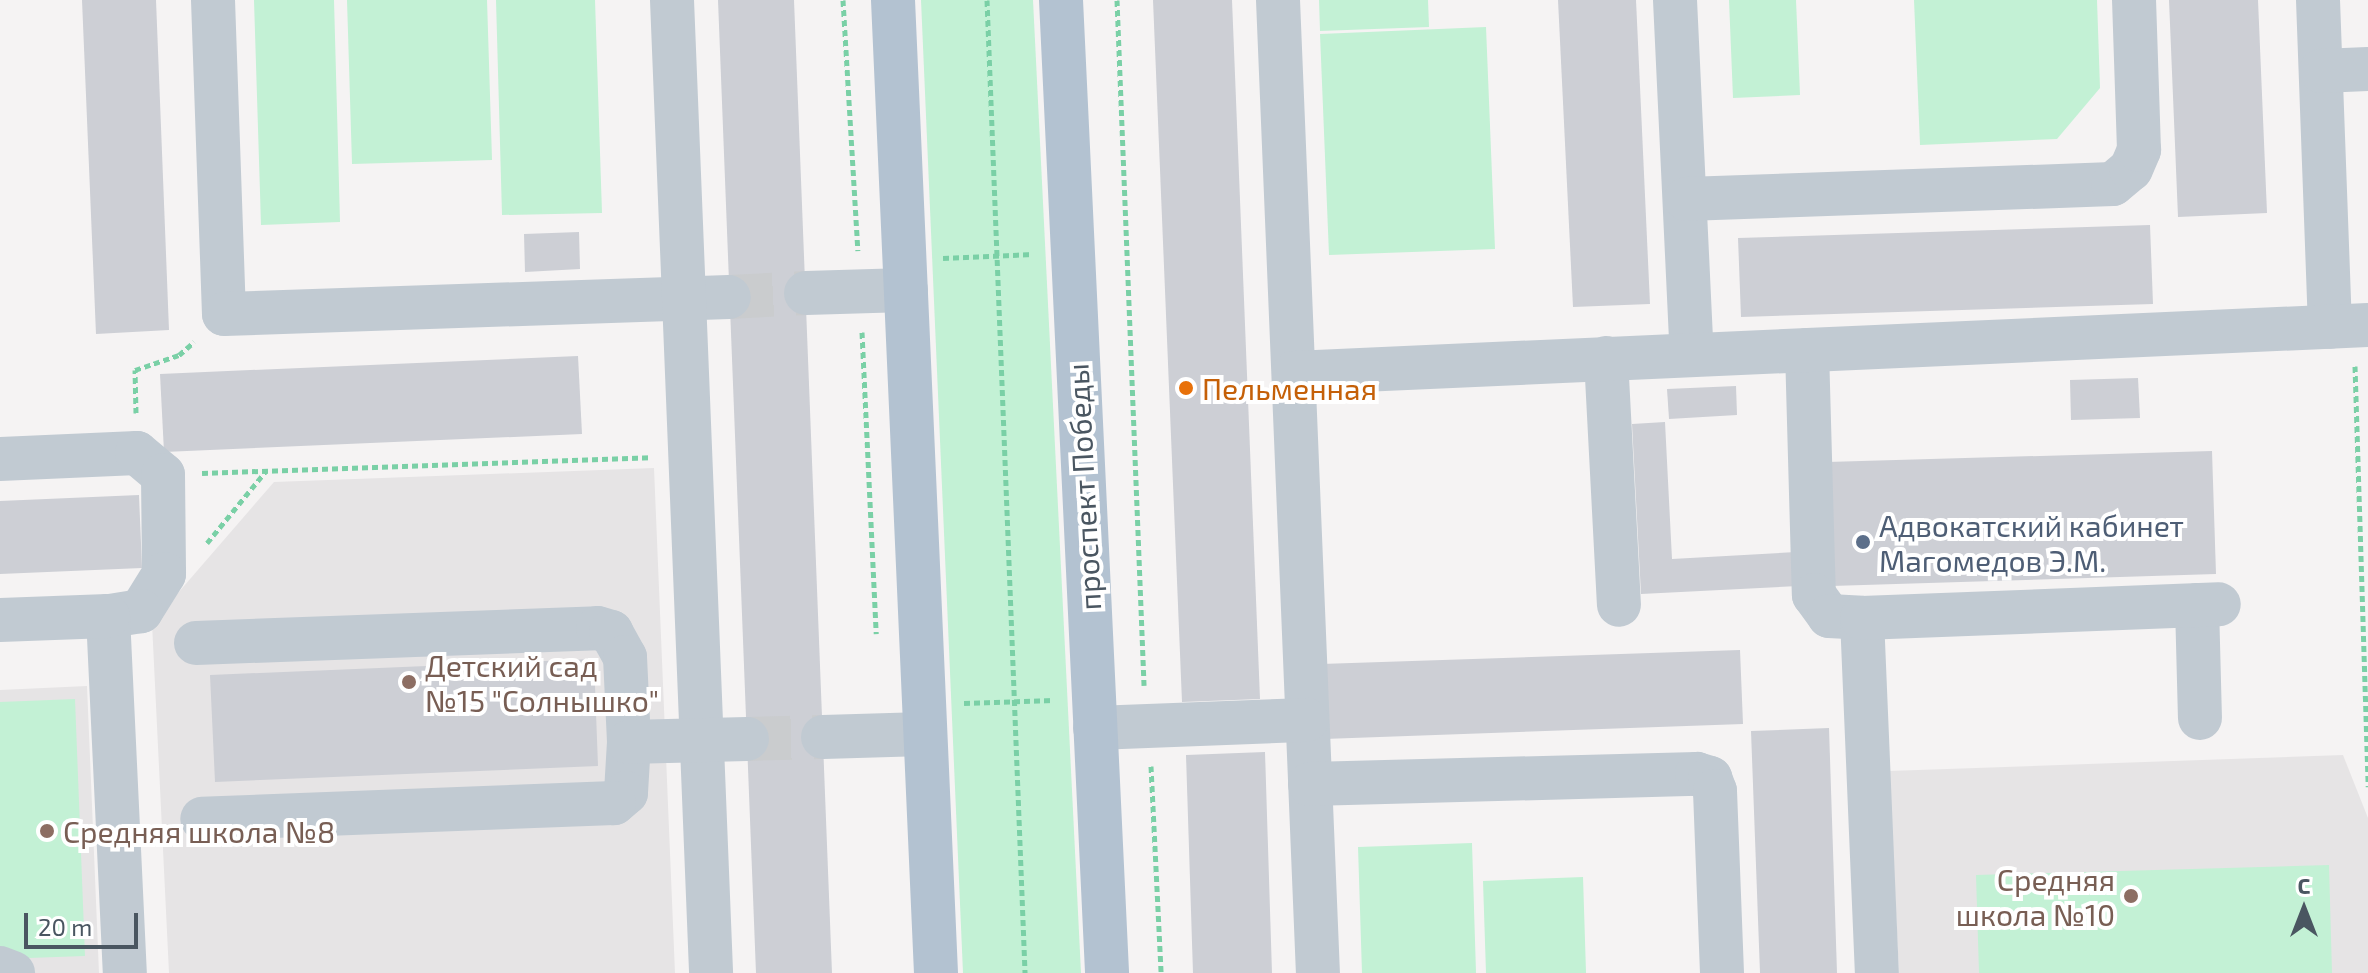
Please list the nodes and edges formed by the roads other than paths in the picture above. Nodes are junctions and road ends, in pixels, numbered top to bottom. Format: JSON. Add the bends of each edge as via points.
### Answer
{"nodes":[{"id":1,"x":213,"y":0,"type":"edge"},
{"id":2,"x":672,"y":0,"type":"edge"},
{"id":3,"x":893,"y":0,"type":"edge"},
{"id":4,"x":1061,"y":0,"type":"edge"},
{"id":5,"x":1278,"y":0,"type":"edge"},
{"id":6,"x":1675,"y":0,"type":"edge"},
{"id":7,"x":2134,"y":0,"type":"edge"},
{"id":8,"x":2318,"y":0,"type":"edge"},
{"id":9,"x":2368,"y":69,"type":"edge"},
{"id":10,"x":2321,"y":71,"type":"junction"},
{"id":11,"x":1686,"y":199,"type":"junction"},
{"id":12,"x":906,"y":274,"type":"junction"},
{"id":13,"x":806,"y":293,"type":"tunnel mouth"},
{"id":14,"x":729,"y":297,"type":"tunnel mouth"},
{"id":15,"x":683,"y":298,"type":"junction"},
{"id":16,"x":2350,"y":326,"type":"edge"},
{"id":17,"x":1807,"y":350,"type":"junction"},
{"id":18,"x":1692,"y":354,"type":"junction"},
{"id":19,"x":1606,"y":358,"type":"junction"},
{"id":20,"x":1294,"y":373,"type":"junction"},
{"id":21,"x":0,"y":459,"type":"edge"},
{"id":22,"x":1619,"y":605,"type":"dead end"},
{"id":23,"x":108,"y":616,"type":"junction"},
{"id":24,"x":1862,"y":618,"type":"junction"},
{"id":25,"x":0,"y":620,"type":"edge"},
{"id":26,"x":196,"y":643,"type":"dead end"},
{"id":27,"x":1095,"y":713,"type":"junction"},
{"id":28,"x":2200,"y":718,"type":"dead end"},
{"id":29,"x":923,"y":719,"type":"junction"},
{"id":30,"x":1307,"y":720,"type":"junction"},
{"id":31,"x":823,"y":737,"type":"tunnel mouth"},
{"id":32,"x":747,"y":739,"type":"tunnel mouth"},
{"id":33,"x":699,"y":740,"type":"junction"},
{"id":34,"x":629,"y":742,"type":"junction"},
{"id":35,"x":1310,"y":784,"type":"junction"},
{"id":36,"x":202,"y":819,"type":"dead end"},
{"id":37,"x":0,"y":968,"type":"edge"},
{"id":38,"x":13,"y":973,"type":"edge"},
{"id":39,"x":125,"y":973,"type":"edge"},
{"id":40,"x":711,"y":973,"type":"edge"},
{"id":41,"x":936,"y":973,"type":"edge"},
{"id":42,"x":1107,"y":973,"type":"edge"},
{"id":43,"x":1318,"y":973,"type":"edge"},
{"id":44,"x":1722,"y":973,"type":"edge"},
{"id":45,"x":1877,"y":973,"type":"edge"}],
"edges":[{"from":1,"to":15,"type":"lane","via":[[224,314]]},
{"from":2,"to":15,"type":"lane"},
{"from":3,"to":12,"type":"main road"},
{"from":4,"to":27,"type":"main road","name":"проспект Победы"},
{"from":5,"to":20,"type":"lane"},
{"from":6,"to":11,"type":"lane"},
{"from":7,"to":11,"type":"lane","via":[[2139,150],[2131,169],[2113,184]]},
{"from":8,"to":10,"type":"lane"},
{"from":9,"to":10,"type":"lane"},
{"from":10,"to":16,"type":"lane"},
{"from":11,"to":18,"type":"lane"},
{"from":12,"to":13,"type":"lane","via":[[860,291]]},
{"from":12,"to":29,"type":"main road"},
{"from":14,"to":15,"type":"lane"},
{"from":15,"to":33,"type":"lane"},
{"from":16,"to":17,"type":"lane"},
{"from":17,"to":18,"type":"lane"},
{"from":17,"to":24,"type":"lane","via":[[1814,595],[1829,616]]},
{"from":18,"to":19,"type":"lane"},
{"from":19,"to":20,"type":"lane"},
{"from":19,"to":22,"type":"lane"},
{"from":20,"to":30,"type":"lane"},
{"from":21,"to":23,"type":"lane","via":[[150,464],[164,574],[141,611]]},
{"from":23,"to":25,"type":"lane"},
{"from":23,"to":39,"type":"lane"},
{"from":24,"to":28,"type":"lane","via":[[2208,604]]},
{"from":24,"to":45,"type":"lane"},
{"from":26,"to":34,"type":"lane","via":[[598,628],[611,632],[625,657]]},
{"from":27,"to":30,"type":"lane","via":[[1149,727]]},
{"from":27,"to":42,"type":"main road","name":"проспект Победы"},
{"from":29,"to":31,"type":"lane"},
{"from":29,"to":41,"type":"main road"},
{"from":30,"to":35,"type":"lane"},
{"from":32,"to":33,"type":"lane"},
{"from":33,"to":34,"type":"lane"},
{"from":33,"to":40,"type":"lane"},
{"from":34,"to":36,"type":"lane","via":[[626,793],[614,803]]},
{"from":35,"to":43,"type":"lane"},
{"from":35,"to":44,"type":"lane","via":[[1697,774],[1710,778],[1715,791]]},
{"from":37,"to":38,"type":"lane"}]}
